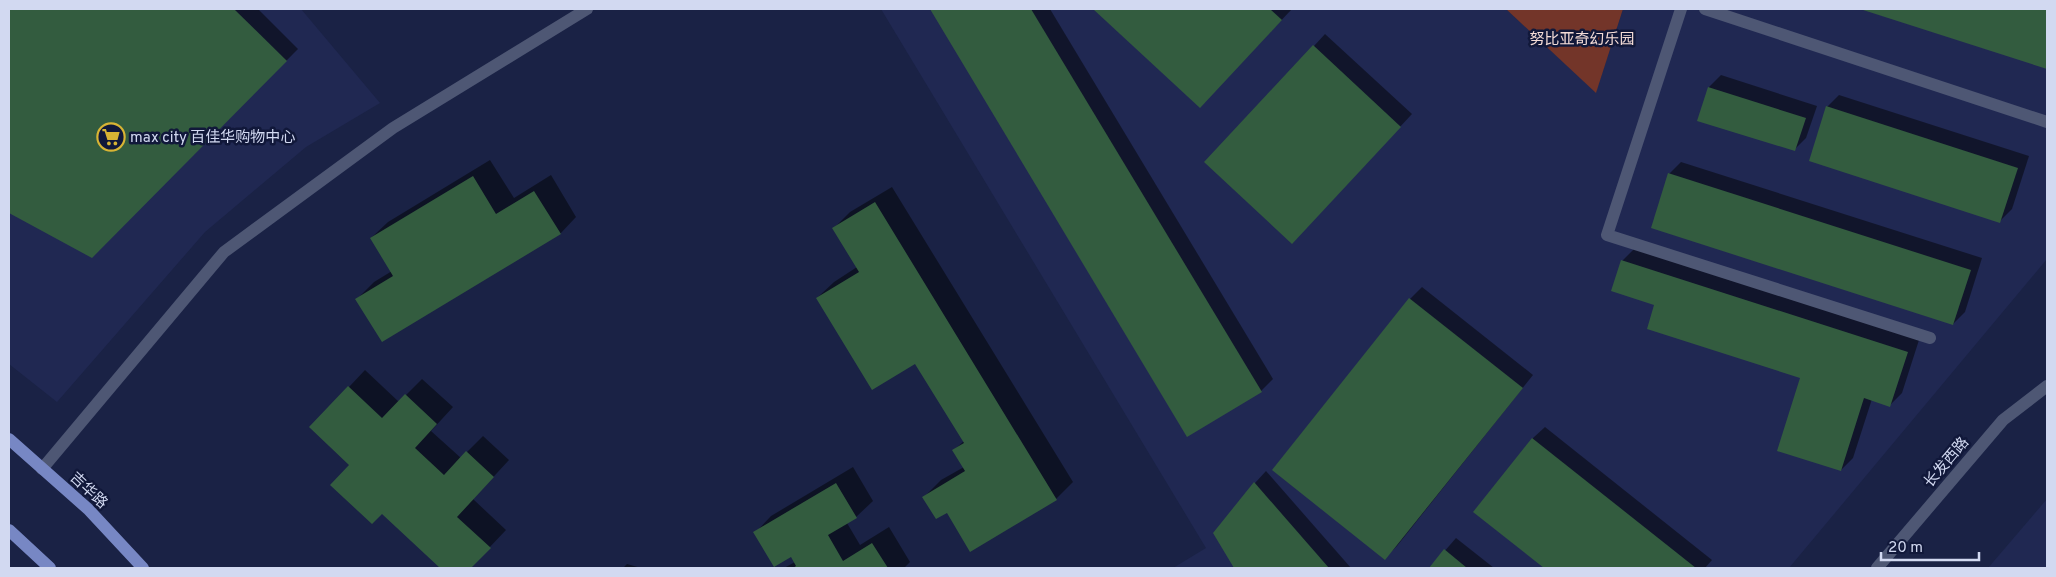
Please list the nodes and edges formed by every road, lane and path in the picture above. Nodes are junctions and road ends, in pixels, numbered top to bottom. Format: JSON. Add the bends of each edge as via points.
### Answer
{"nodes":[{"id":1,"x":587,"y":9,"type":"edge"},
{"id":2,"x":1681,"y":9,"type":"edge"},
{"id":3,"x":1705,"y":9,"type":"edge"},
{"id":4,"x":2047,"y":122,"type":"edge"},
{"id":5,"x":1930,"y":338,"type":"dead end"},
{"id":6,"x":2047,"y":386,"type":"edge"},
{"id":7,"x":9,"y":439,"type":"edge"},
{"id":8,"x":42,"y":469,"type":"junction"},
{"id":9,"x":9,"y":530,"type":"edge"},
{"id":10,"x":50,"y":568,"type":"edge"},
{"id":11,"x":143,"y":568,"type":"edge"},
{"id":12,"x":1877,"y":568,"type":"edge"}],
"edges":[{"from":1,"to":8,"type":"street","via":[[394,128],[224,252]]},
{"from":2,"to":5,"type":"street","via":[[1607,234]]},
{"from":3,"to":4,"type":"street"},
{"from":6,"to":12,"type":"street","name":"长发西路","via":[[2003,420]]},
{"from":7,"to":8,"type":"main road","name":"吉华路"},
{"from":8,"to":11,"type":"main road","name":"吉华路","via":[[88,509]]},
{"from":9,"to":10,"type":"main road"}]}
